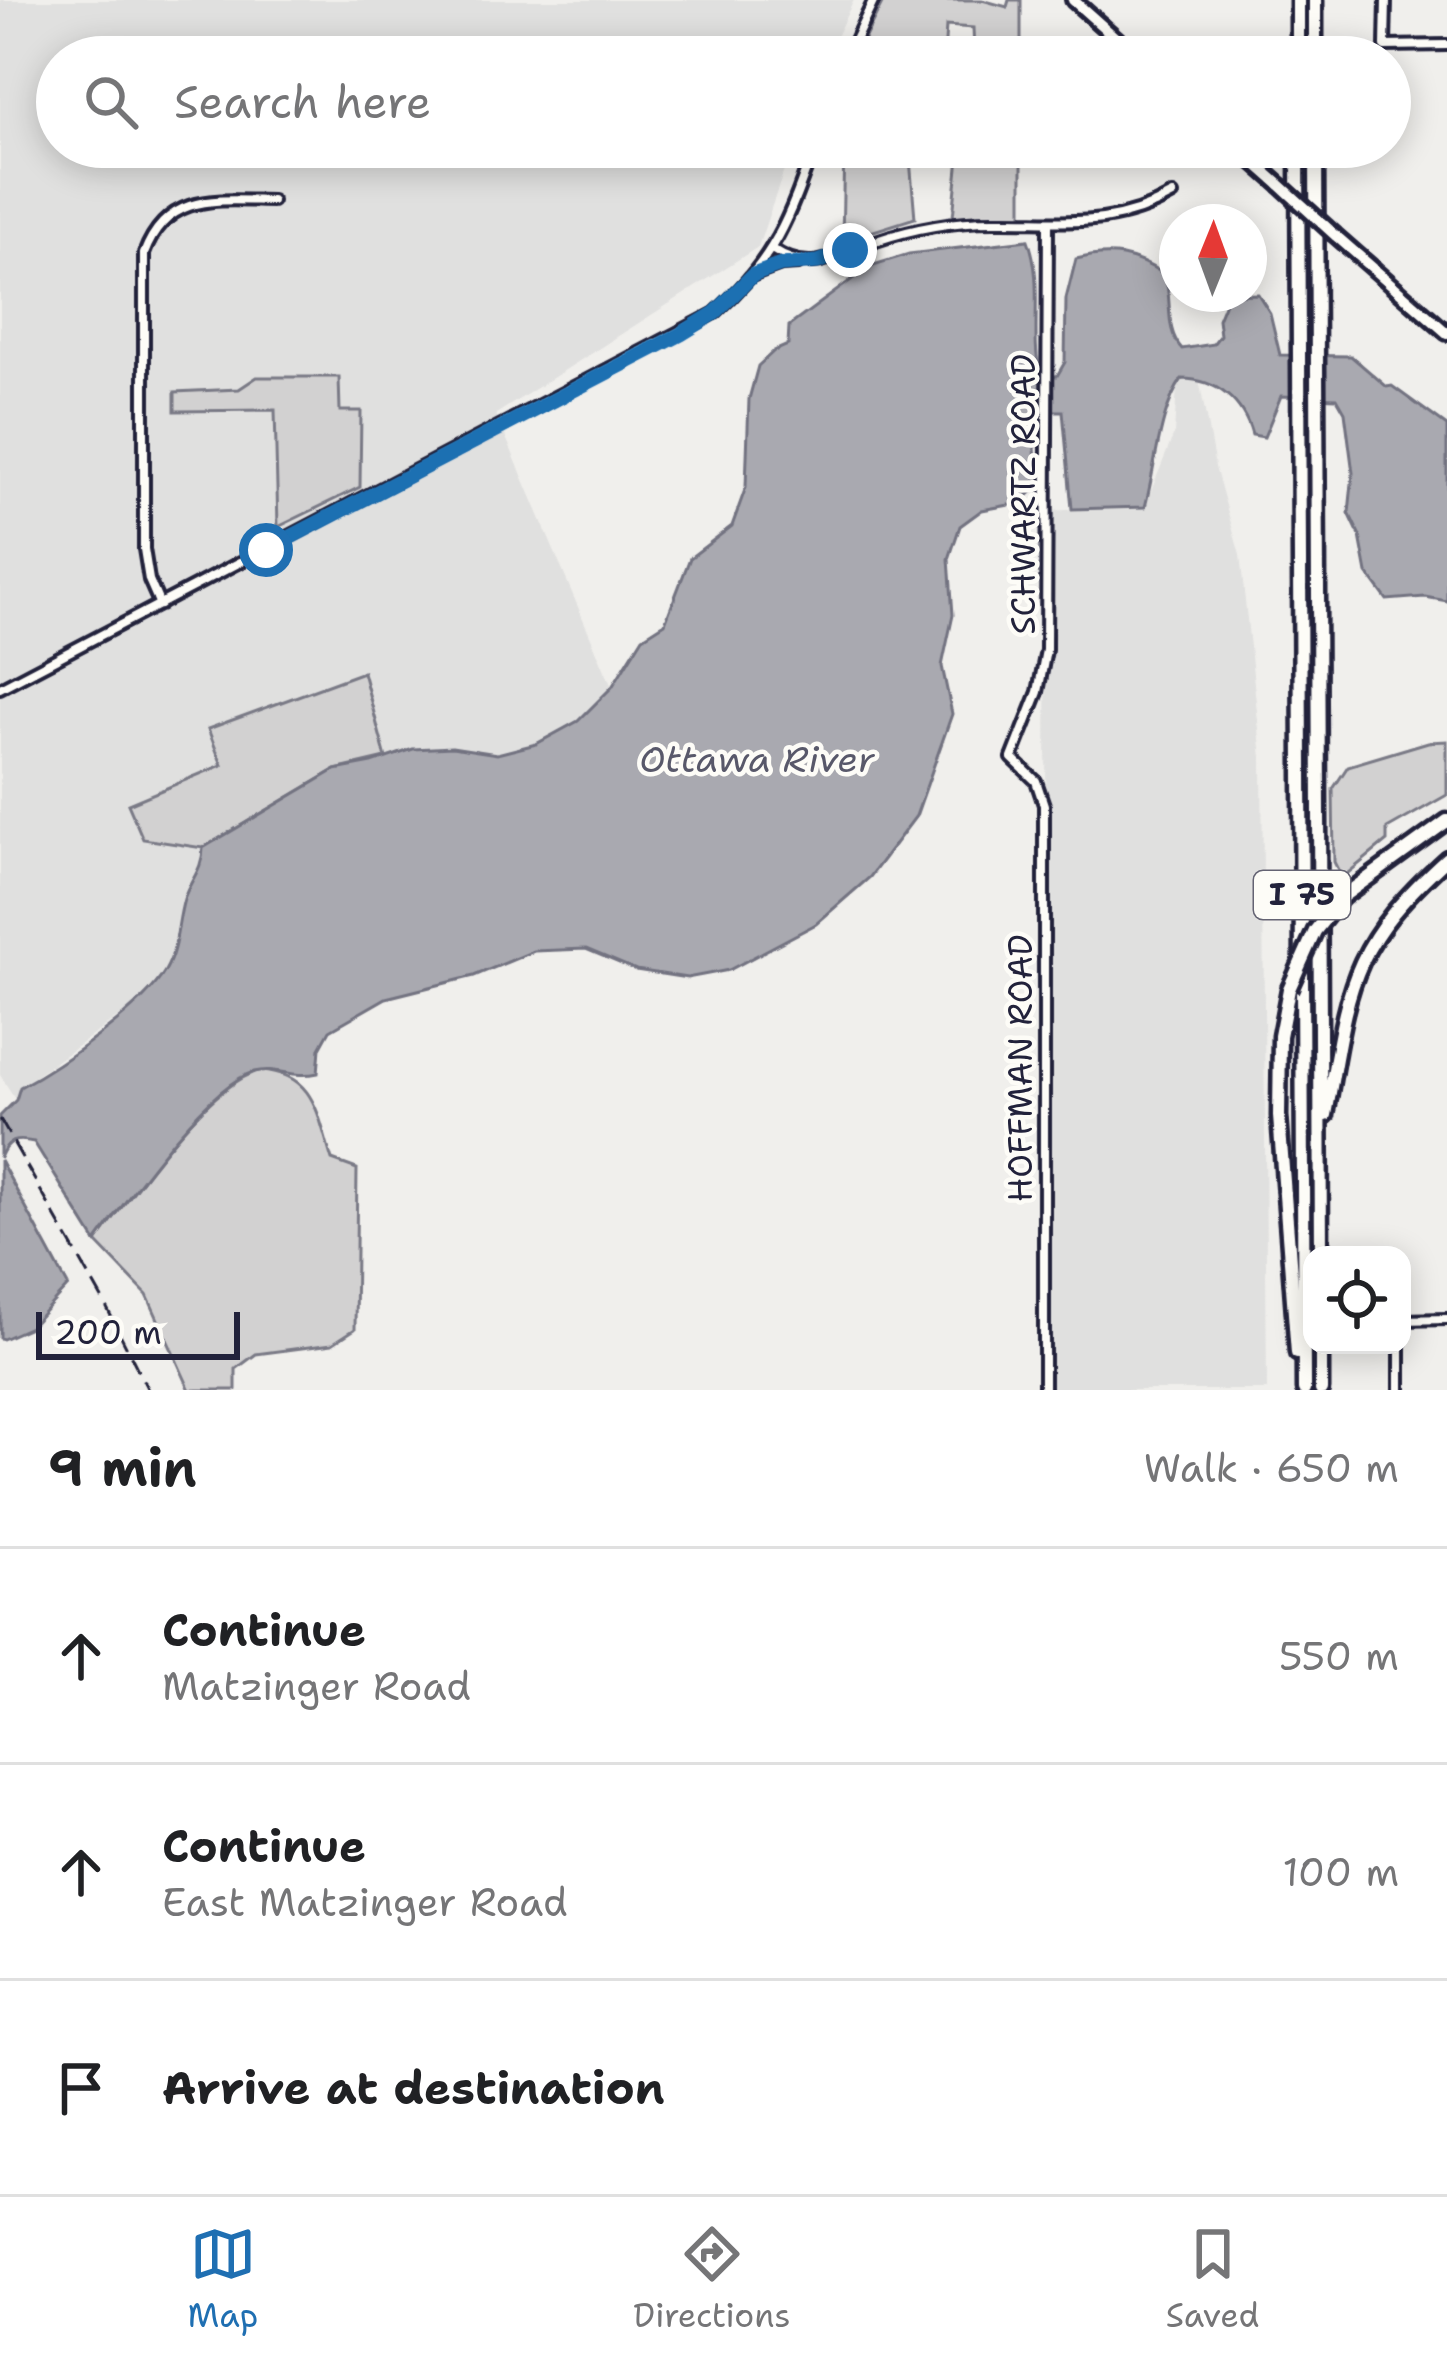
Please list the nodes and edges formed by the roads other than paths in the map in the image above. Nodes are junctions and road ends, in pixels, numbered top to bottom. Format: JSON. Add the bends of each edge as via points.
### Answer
{"nodes":[{"id":1,"x":874,"y":0,"type":"edge"},
{"id":2,"x":1072,"y":0,"type":"edge"},
{"id":3,"x":1298,"y":0,"type":"edge"},
{"id":4,"x":1315,"y":0,"type":"edge"},
{"id":5,"x":1386,"y":0,"type":"edge"},
{"id":6,"x":857,"y":36,"type":"edge"},
{"id":7,"x":1113,"y":36,"type":"edge"},
{"id":8,"x":1298,"y":36,"type":"edge"},
{"id":9,"x":1316,"y":36,"type":"edge"},
{"id":10,"x":1385,"y":36,"type":"edge"},
{"id":11,"x":1447,"y":45,"type":"edge"},
{"id":12,"x":1411,"y":46,"type":"edge"},
{"id":13,"x":806,"y":168,"type":"edge"},
{"id":14,"x":1261,"y":168,"type":"edge"},
{"id":15,"x":1298,"y":168,"type":"edge"},
{"id":16,"x":1316,"y":168,"type":"edge"},
{"id":17,"x":1173,"y":195,"type":"dead end"},
{"id":18,"x":272,"y":201,"type":"dead end"},
{"id":19,"x":1048,"y":224,"type":"junction"},
{"id":20,"x":773,"y":250,"type":"junction"},
{"id":21,"x":800,"y":264,"type":"junction"},
{"id":22,"x":753,"y":275,"type":"junction"},
{"id":23,"x":1445,"y":331,"type":"edge"},
{"id":24,"x":160,"y":605,"type":"junction"},
{"id":25,"x":0,"y":688,"type":"edge"},
{"id":26,"x":1012,"y":758,"type":"joint"},
{"id":27,"x":1447,"y":821,"type":"edge"},
{"id":28,"x":1447,"y":858,"type":"edge"},
{"id":29,"x":1321,"y":1146,"type":"junction"},
{"id":30,"x":1321,"y":1246,"type":"edge"},
{"id":31,"x":1447,"y":1318,"type":"edge"},
{"id":32,"x":1411,"y":1320,"type":"edge"},
{"id":33,"x":1321,"y":1354,"type":"edge"},
{"id":34,"x":1400,"y":1354,"type":"edge"},
{"id":35,"x":1044,"y":1390,"type":"edge"},
{"id":36,"x":1302,"y":1390,"type":"edge"},
{"id":37,"x":1321,"y":1390,"type":"edge"},
{"id":38,"x":1400,"y":1390,"type":"edge"}],
"edges":[{"from":1,"to":6,"type":"street"},
{"from":2,"to":7,"type":"main road"},
{"from":3,"to":8,"type":"highway"},
{"from":4,"to":9,"type":"highway"},
{"from":5,"to":10,"type":"street"},
{"from":11,"to":12,"type":"street"},
{"from":13,"to":20,"type":"street"},
{"from":14,"to":23,"type":"main road","bridge":true},
{"from":15,"to":36,"type":"highway","number":"I 75"},
{"from":16,"to":29,"type":"highway","number":"I 75"},
{"from":17,"to":19,"type":"street","via":[[1115,219]]},
{"from":18,"to":24,"type":"street","via":[[190,205],[161,224],[144,254],[144,549]]},
{"from":19,"to":21,"type":"street","via":[[950,223]]},
{"from":19,"to":26,"type":"street","name":"SCHWARTZ ROAD","via":[[1046,650]]},
{"from":20,"to":21,"type":"street"},
{"from":20,"to":22,"type":"street"},
{"from":21,"to":22,"type":"street"},
{"from":22,"to":24,"type":"street","via":[[681,334]]},
{"from":24,"to":25,"type":"street"},
{"from":26,"to":35,"type":"street","name":"HOFFMAN ROAD","via":[[1036,781],[1044,805]]},
{"from":27,"to":36,"type":"highway","bridge":true,"via":[[1342,897],[1288,989],[1280,1116]]},
{"from":28,"to":29,"type":"highway","via":[[1388,917],[1358,964]]},
{"from":29,"to":30,"type":"highway","number":"I 75"},
{"from":31,"to":32,"type":"street"},
{"from":33,"to":37,"type":"highway"},
{"from":34,"to":38,"type":"street"}]}
